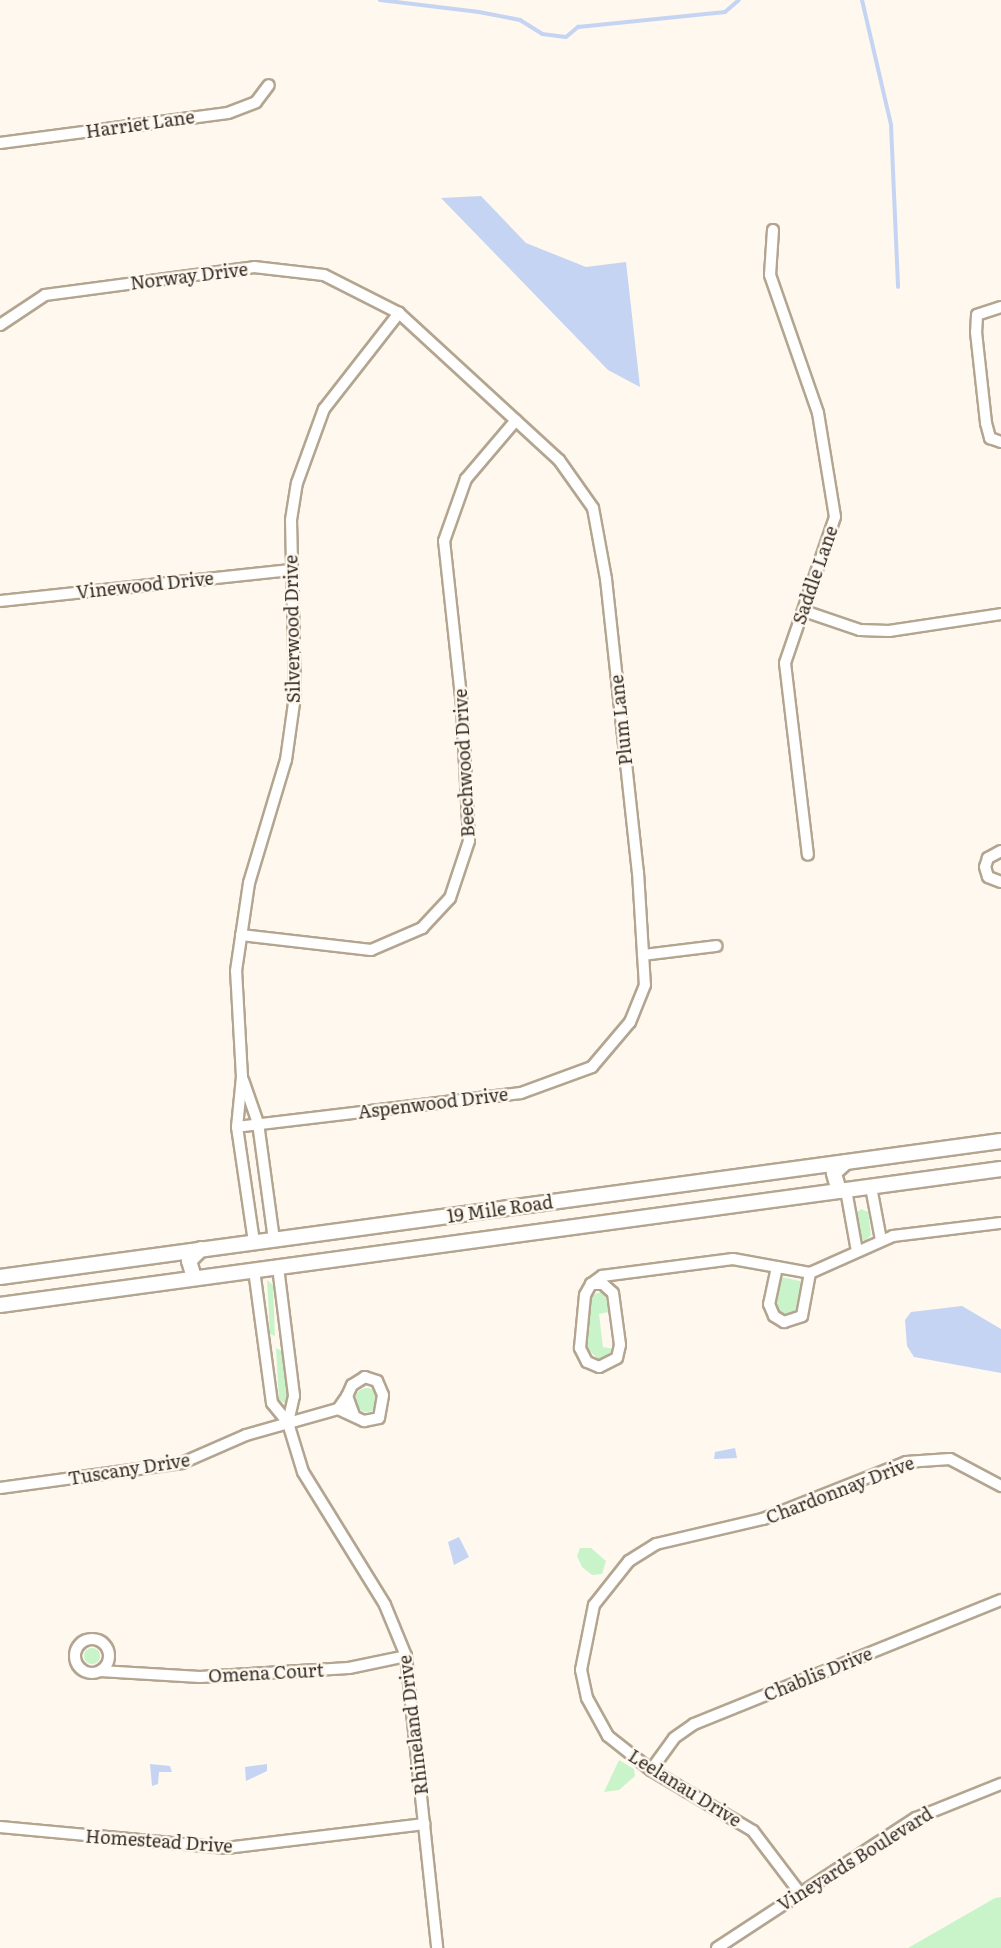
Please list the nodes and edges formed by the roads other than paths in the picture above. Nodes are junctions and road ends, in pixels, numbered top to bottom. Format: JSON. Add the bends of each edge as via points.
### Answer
{"nodes":[{"id":1,"x":269,"y":85,"type":"dead end"},
{"id":2,"x":0,"y":143,"type":"edge"},
{"id":3,"x":773,"y":230,"type":"dead end"},
{"id":4,"x":1001,"y":307,"type":"edge"},
{"id":5,"x":399,"y":313,"type":"junction"},
{"id":6,"x":0,"y":325,"type":"edge"},
{"id":7,"x":516,"y":420,"type":"junction"},
{"id":8,"x":996,"y":440,"type":"edge"},
{"id":9,"x":290,"y":570,"type":"junction"},
{"id":10,"x":0,"y":601,"type":"edge"},
{"id":11,"x":804,"y":611,"type":"junction"},
{"id":12,"x":1001,"y":614,"type":"edge"},
{"id":13,"x":1001,"y":851,"type":"edge"},
{"id":14,"x":808,"y":855,"type":"dead end"},
{"id":15,"x":1001,"y":882,"type":"edge"},
{"id":16,"x":242,"y":935,"type":"junction"},
{"id":17,"x":716,"y":946,"type":"dead end"},
{"id":18,"x":643,"y":955,"type":"junction"},
{"id":19,"x":616,"y":1043,"type":"joint"},
{"id":20,"x":242,"y":1077,"type":"junction"},
{"id":21,"x":258,"y":1123,"type":"junction"},
{"id":22,"x":237,"y":1127,"type":"junction"},
{"id":23,"x":1001,"y":1141,"type":"edge"},
{"id":24,"x":846,"y":1162,"type":"junction"},
{"id":25,"x":1001,"y":1169,"type":"edge"},
{"id":26,"x":871,"y":1187,"type":"junction"},
{"id":27,"x":843,"y":1191,"type":"junction"},
{"id":28,"x":420,"y":1220,"type":"junction"},
{"id":29,"x":1001,"y":1223,"type":"edge"},
{"id":30,"x":274,"y":1240,"type":"junction"},
{"id":31,"x":881,"y":1240,"type":"junction"},
{"id":32,"x":254,"y":1242,"type":"junction"},
{"id":33,"x":414,"y":1248,"type":"junction"},
{"id":34,"x":201,"y":1249,"type":"junction"},
{"id":35,"x":857,"y":1251,"type":"junction"},
{"id":36,"x":278,"y":1267,"type":"junction"},
{"id":37,"x":777,"y":1267,"type":"junction"},
{"id":38,"x":254,"y":1270,"type":"junction"},
{"id":39,"x":810,"y":1273,"type":"junction"},
{"id":40,"x":611,"y":1275,"type":"junction"},
{"id":41,"x":0,"y":1277,"type":"edge"},
{"id":42,"x":194,"y":1278,"type":"junction"},
{"id":43,"x":591,"y":1284,"type":"junction"},
{"id":44,"x":613,"y":1293,"type":"junction"},
{"id":45,"x":0,"y":1305,"type":"edge"},
{"id":46,"x":347,"y":1396,"type":"junction"},
{"id":47,"x":338,"y":1408,"type":"junction"},
{"id":48,"x":354,"y":1414,"type":"junction"},
{"id":49,"x":288,"y":1423,"type":"junction"},
{"id":50,"x":1001,"y":1486,"type":"edge"},
{"id":51,"x":0,"y":1488,"type":"edge"},
{"id":52,"x":614,"y":1577,"type":"joint"},
{"id":53,"x":1001,"y":1600,"type":"edge"},
{"id":54,"x":109,"y":1653,"type":"junction"},
{"id":55,"x":406,"y":1656,"type":"junction"},
{"id":56,"x":124,"y":1670,"type":"junction"},
{"id":57,"x":100,"y":1671,"type":"junction"},
{"id":58,"x":651,"y":1770,"type":"junction"},
{"id":59,"x":1001,"y":1784,"type":"edge"},
{"id":60,"x":425,"y":1824,"type":"junction"},
{"id":61,"x":0,"y":1827,"type":"edge"},
{"id":62,"x":800,"y":1893,"type":"junction"},
{"id":63,"x":437,"y":1948,"type":"edge"},
{"id":64,"x":717,"y":1948,"type":"edge"}],
"edges":[{"from":1,"to":2,"type":"street","name":"Harriet Lane","via":[[256,102],[228,112]]},
{"from":3,"to":11,"type":"street","name":"Saddle Lane","via":[[770,275],[818,413],[835,516]]},
{"from":4,"to":8,"type":"street","via":[[977,315]]},
{"from":5,"to":6,"type":"street","name":"Norway Drive","via":[[324,275],[254,267],[45,295]]},
{"from":5,"to":7,"type":"street","name":"Norway Drive"},
{"from":5,"to":9,"type":"street","name":"Silverwood Drive","via":[[324,409],[297,483]]},
{"from":7,"to":16,"type":"street","name":"Beechwood Drive","via":[[466,479],[444,541],[462,706],[469,841],[450,898],[422,928],[371,950]]},
{"from":7,"to":18,"type":"street","name":"Plum Lane","via":[[559,460],[593,508],[608,591]]},
{"from":9,"to":10,"type":"street","name":"Vinewood Drive"},
{"from":9,"to":16,"type":"street","name":"Silverwood Drive","via":[[296,696],[286,760],[249,883]]},
{"from":11,"to":12,"type":"street","via":[[860,630],[889,631]]},
{"from":11,"to":14,"type":"street","name":"Saddle Lane","via":[[785,679]]},
{"from":13,"to":15,"type":"street","via":[[988,858],[985,867],[988,877]]},
{"from":16,"to":20,"type":"street","name":"Silverwood Drive","via":[[236,971]]},
{"from":17,"to":18,"type":"street"},
{"from":18,"to":19,"type":"street","name":"Plum Lane","via":[[645,985]]},
{"from":19,"to":21,"type":"street","name":"Aspenwood Drive","via":[[592,1066],[520,1093]]},
{"from":20,"to":21,"type":"street","name":"Silverwood Drive"},
{"from":20,"to":22,"type":"street","name":"Silverwood Drive"},
{"from":21,"to":22,"type":"street","name":"Aspenwood Drive"},
{"from":21,"to":30,"type":"street","name":"Silverwood Drive"},
{"from":22,"to":32,"type":"street","name":"Silverwood Drive"},
{"from":23,"to":24,"type":"main road","name":"19 Mile Road"},
{"from":24,"to":27,"type":"main road","via":[[834,1173]]},
{"from":24,"to":28,"type":"main road","name":"19 Mile Road"},
{"from":25,"to":26,"type":"main road","name":"19 Mile Road"},
{"from":26,"to":27,"type":"main road","name":"19 Mile Road"},
{"from":26,"to":31,"type":"street"},
{"from":27,"to":33,"type":"main road","name":"19 Mile Road"},
{"from":27,"to":35,"type":"street"},
{"from":28,"to":30,"type":"main road","name":"19 Mile Road"},
{"from":28,"to":33,"type":"main road","via":[[424,1238]]},
{"from":29,"to":31,"type":"street"},
{"from":30,"to":32,"type":"main road","name":"19 Mile Road"},
{"from":31,"to":35,"type":"street"},
{"from":32,"to":34,"type":"main road","name":"19 Mile Road"},
{"from":33,"to":36,"type":"main road","name":"19 Mile Road"},
{"from":34,"to":41,"type":"main road","name":"19 Mile Road"},
{"from":34,"to":42,"type":"main road","via":[[189,1262]]},
{"from":35,"to":39,"type":"street"},
{"from":36,"to":38,"type":"main road","name":"19 Mile Road"},
{"from":36,"to":49,"type":"street","name":"Rhineland Drive","via":[[294,1396]]},
{"from":37,"to":39,"type":"street"},
{"from":37,"to":39,"type":"street","via":[[769,1304],[774,1317],[784,1322],[802,1316]]},
{"from":37,"to":40,"type":"street","via":[[733,1259]]},
{"from":38,"to":42,"type":"main road","name":"19 Mile Road"},
{"from":38,"to":49,"type":"street","name":"Rhineland Drive","via":[[272,1403]]},
{"from":40,"to":43,"type":"street"},
{"from":40,"to":44,"type":"street"},
{"from":42,"to":45,"type":"main road","name":"19 Mile Road"},
{"from":43,"to":44,"type":"street","via":[[603,1284]]},
{"from":43,"to":44,"type":"street","via":[[585,1295],[580,1348],[586,1362],[599,1368],[612,1363],[619,1352]]},
{"from":46,"to":47,"type":"street"},
{"from":46,"to":48,"type":"street"},
{"from":46,"to":48,"type":"street","via":[[356,1381],[365,1377],[382,1388],[379,1418],[364,1421]]},
{"from":47,"to":48,"type":"street"},
{"from":47,"to":49,"type":"street","name":"Tuscany Drive"},
{"from":49,"to":51,"type":"street","name":"Tuscany Drive","via":[[182,1463]]},
{"from":49,"to":55,"type":"street","name":"Rhineland Drive","via":[[303,1472],[385,1605]]},
{"from":50,"to":52,"type":"street","name":"Chardonnay Drive","via":[[962,1463],[918,1459],[764,1519],[662,1541],[640,1552]]},
{"from":52,"to":58,"type":"street","name":"Leelanau Drive","via":[[588,1620],[581,1652],[583,1683],[608,1736]]},
{"from":53,"to":58,"type":"street","name":"Chablis Drive","via":[[694,1724],[666,1747]]},
{"from":54,"to":56,"type":"street"},
{"from":54,"to":57,"type":"street"},
{"from":54,"to":57,"type":"street","via":[[98,1641],[78,1647],[80,1667]]},
{"from":55,"to":56,"type":"street","name":"Omena Court","via":[[349,1668],[200,1677]]},
{"from":55,"to":60,"type":"street","name":"Rhineland Drive"},
{"from":56,"to":57,"type":"street","name":"Omena Court"},
{"from":58,"to":62,"type":"street","name":"Leelanau Drive","via":[[753,1832]]},
{"from":59,"to":62,"type":"street","name":"Vineyards Boulevard","via":[[916,1818]]},
{"from":60,"to":61,"type":"street","name":"Homestead Drive","via":[[226,1848]]},
{"from":60,"to":63,"type":"street","name":"Rhineland Drive"},
{"from":62,"to":64,"type":"street","name":"Vineyards Boulevard"}]}
